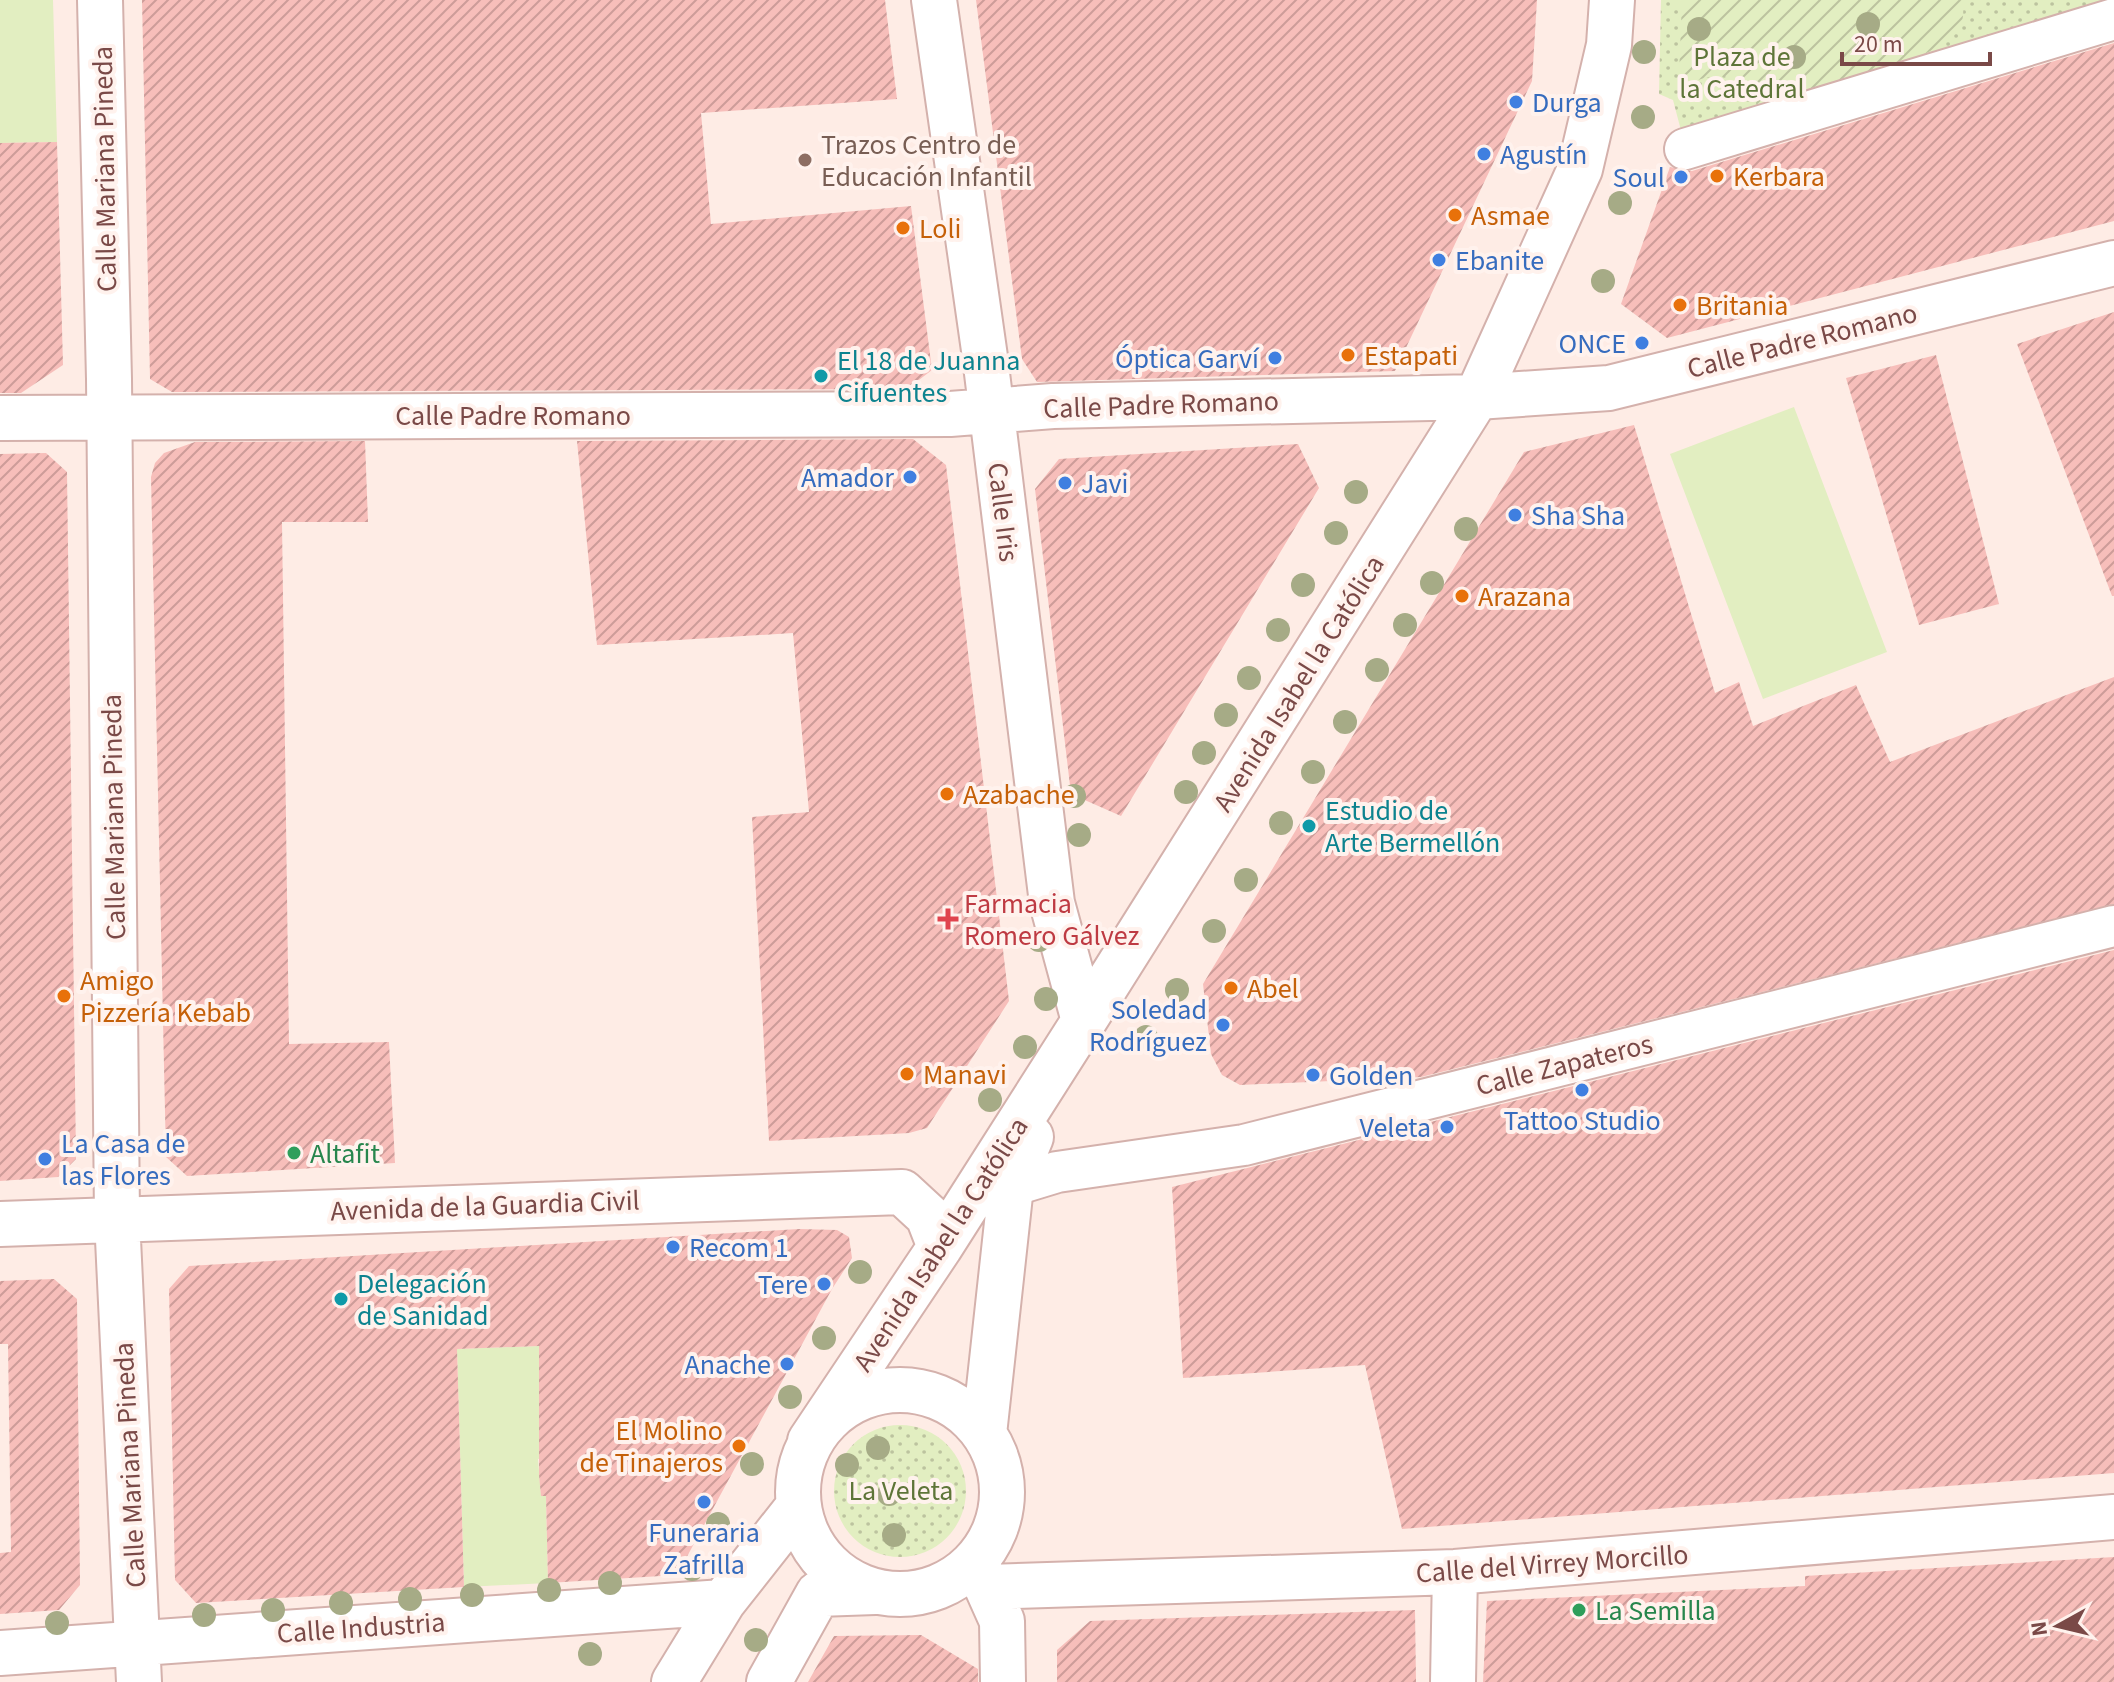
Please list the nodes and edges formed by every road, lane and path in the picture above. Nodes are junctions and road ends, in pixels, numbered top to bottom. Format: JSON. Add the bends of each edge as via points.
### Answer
{"nodes":[{"id":1,"x":100,"y":0,"type":"edge"},
{"id":2,"x":934,"y":0,"type":"edge"},
{"id":3,"x":1612,"y":0,"type":"edge"},
{"id":4,"x":2114,"y":19,"type":"edge"},
{"id":5,"x":1685,"y":149,"type":"dead end"},
{"id":6,"x":2114,"y":263,"type":"edge"},
{"id":7,"x":1477,"y":397,"type":"junction"},
{"id":8,"x":992,"y":410,"type":"junction"},
{"id":9,"x":109,"y":416,"type":"junction"},
{"id":10,"x":0,"y":418,"type":"edge"},
{"id":11,"x":2114,"y":926,"type":"edge"},
{"id":12,"x":1076,"y":1034,"type":"junction"},
{"id":13,"x":1011,"y":1186,"type":"junction"},
{"id":14,"x":117,"y":1218,"type":"junction"},
{"id":15,"x":0,"y":1224,"type":"edge"},
{"id":16,"x":940,"y":1247,"type":"junction"},
{"id":17,"x":984,"y":1434,"type":"junction"},
{"id":18,"x":810,"y":1441,"type":"junction"},
{"id":19,"x":797,"y":1508,"type":"junction"},
{"id":20,"x":2114,"y":1517,"type":"edge"},
{"id":21,"x":1455,"y":1572,"type":"junction"},
{"id":22,"x":982,"y":1575,"type":"junction"},
{"id":23,"x":877,"y":1591,"type":"junction"},
{"id":24,"x":723,"y":1602,"type":"junction"},
{"id":25,"x":0,"y":1653,"type":"edge"},
{"id":26,"x":138,"y":1663,"type":"edge"},
{"id":27,"x":674,"y":1682,"type":"edge"},
{"id":28,"x":769,"y":1682,"type":"edge"},
{"id":29,"x":1003,"y":1682,"type":"edge"},
{"id":30,"x":1453,"y":1682,"type":"edge"}],
"edges":[{"from":1,"to":9,"type":"street","name":"Calle Mariana Pineda"},
{"from":2,"to":8,"type":"street","name":"Calle Iris"},
{"from":3,"to":7,"type":"street","name":"Avenida Isabel la Católica","via":[[1609,45],[1580,169]]},
{"from":4,"to":5,"type":"street"},
{"from":6,"to":7,"type":"street","name":"Calle Padre Romano","via":[[1609,388]]},
{"from":7,"to":8,"type":"street","name":"Calle Padre Romano"},
{"from":7,"to":12,"type":"street","name":"Avenida Isabel la Católica"},
{"from":8,"to":9,"type":"street","name":"Calle Padre Romano"},
{"from":8,"to":12,"type":"street","name":"Calle Iris","via":[[1052,903]]},
{"from":9,"to":10,"type":"street","name":"Calle Padre Romano"},
{"from":9,"to":14,"type":"street","name":"Calle Mariana Pineda"},
{"from":11,"to":13,"type":"street","name":"Calle Zapateros","via":[[1244,1145],[1057,1172]]},
{"from":12,"to":13,"type":"street","name":"Avenida Isabel la Católica"},
{"from":12,"to":16,"type":"street","name":"Avenida Isabel la Católica"},
{"from":13,"to":17,"type":"street","name":"Avenida Isabel la Católica"},
{"from":14,"to":15,"type":"street","name":"Avenida de la Guardia Civil"},
{"from":14,"to":16,"type":"street","name":"Avenida de la Guardia Civil","via":[[902,1192],[928,1216]]},
{"from":14,"to":26,"type":"street","name":"Calle Mariana Pineda"},
{"from":16,"to":18,"type":"street","name":"Avenida Isabel la Católica"},
{"from":17,"to":18,"type":"street","via":[[949,1402],[916,1390],[880,1391],[833,1413]]},
{"from":17,"to":22,"type":"street","via":[[999,1466],[1001,1503]]},
{"from":18,"to":19,"type":"street","via":[[797,1485]]},
{"from":19,"to":23,"type":"street","via":[[824,1561],[852,1583]]},
{"from":19,"to":24,"type":"street"},
{"from":20,"to":21,"type":"street","name":"Calle del Virrey Morcillo"},
{"from":21,"to":22,"type":"street","name":"Calle del Virrey Morcillo"},
{"from":21,"to":30,"type":"street"},
{"from":22,"to":23,"type":"street","via":[[955,1578],[912,1594]]},
{"from":22,"to":29,"type":"street","via":[[1002,1621]]},
{"from":23,"to":28,"type":"street","via":[[818,1594]]},
{"from":24,"to":26,"type":"street","name":"Calle Industria"},
{"from":24,"to":27,"type":"street"},
{"from":25,"to":26,"type":"street","name":"Calle Industria"}]}
